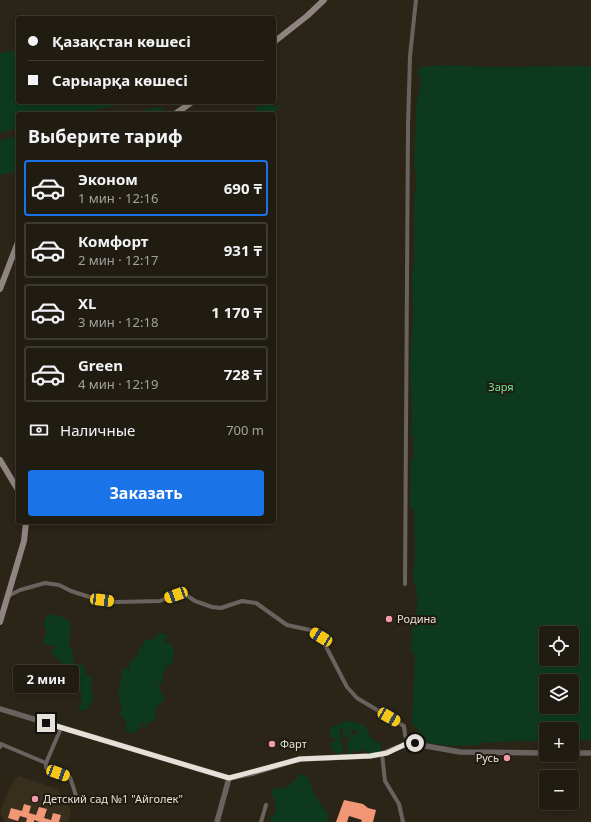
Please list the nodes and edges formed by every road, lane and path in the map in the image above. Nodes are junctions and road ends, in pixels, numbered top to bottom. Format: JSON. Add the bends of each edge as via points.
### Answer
{"nodes":[{"id":1,"x":324,"y":0,"type":"edge"},
{"id":2,"x":416,"y":0,"type":"edge"},
{"id":3,"x":276,"y":40,"type":"edge"},
{"id":4,"x":189,"y":104,"type":"edge"},
{"id":5,"x":178,"y":112,"type":"edge"},
{"id":6,"x":16,"y":247,"type":"edge"},
{"id":7,"x":0,"y":289,"type":"edge"},
{"id":8,"x":0,"y":460,"type":"edge"},
{"id":9,"x":16,"y":487,"type":"edge"},
{"id":10,"x":26,"y":524,"type":"edge"},
{"id":11,"x":406,"y":584,"type":"dead end"},
{"id":12,"x":8,"y":596,"type":"junction"},
{"id":13,"x":0,"y":622,"type":"edge"},
{"id":14,"x":0,"y":709,"type":"edge"},
{"id":15,"x":61,"y":728,"type":"junction"},
{"id":16,"x":409,"y":743,"type":"junction"},
{"id":17,"x":0,"y":747,"type":"edge"},
{"id":18,"x":539,"y":753,"type":"edge"},
{"id":19,"x":579,"y":753,"type":"edge"},
{"id":20,"x":591,"y":753,"type":"edge"},
{"id":21,"x":382,"y":754,"type":"junction"},
{"id":22,"x":46,"y":763,"type":"junction"},
{"id":23,"x":229,"y":778,"type":"junction"},
{"id":24,"x":78,"y":802,"type":"dead end"},
{"id":25,"x":266,"y":805,"type":"dead end"},
{"id":26,"x":217,"y":822,"type":"edge"},
{"id":27,"x":261,"y":822,"type":"edge"},
{"id":28,"x":403,"y":822,"type":"edge"}],
"edges":[{"from":1,"to":3,"type":"main road"},
{"from":2,"to":11,"type":"street","via":[[410,56],[408,126]]},
{"from":4,"to":5,"type":"main road"},
{"from":6,"to":7,"type":"main road"},
{"from":8,"to":9,"type":"main road"},
{"from":10,"to":12,"type":"main road","via":[[24,542]]},
{"from":12,"to":13,"type":"main road"},
{"from":12,"to":16,"type":"street","via":[[45,583],[59,585],[102,600],[118,602],[144,603],[186,595],[212,607],[222,608],[242,600],[256,603],[287,625],[310,630],[321,637],[347,687],[357,698],[404,726]]},
{"from":14,"to":15,"type":"street"},
{"from":15,"to":22,"type":"street"},
{"from":15,"to":23,"type":"street"},
{"from":16,"to":18,"type":"street","via":[[460,752]]},
{"from":16,"to":21,"type":"street"},
{"from":17,"to":22,"type":"street","via":[[1,744]]},
{"from":19,"to":20,"type":"street"},
{"from":21,"to":23,"type":"street","via":[[300,759]]},
{"from":21,"to":28,"type":"street","via":[[385,781],[399,804]]},
{"from":22,"to":24,"type":"street","via":[[46,768],[70,777]]},
{"from":23,"to":26,"type":"street"},
{"from":25,"to":27,"type":"street"}]}
